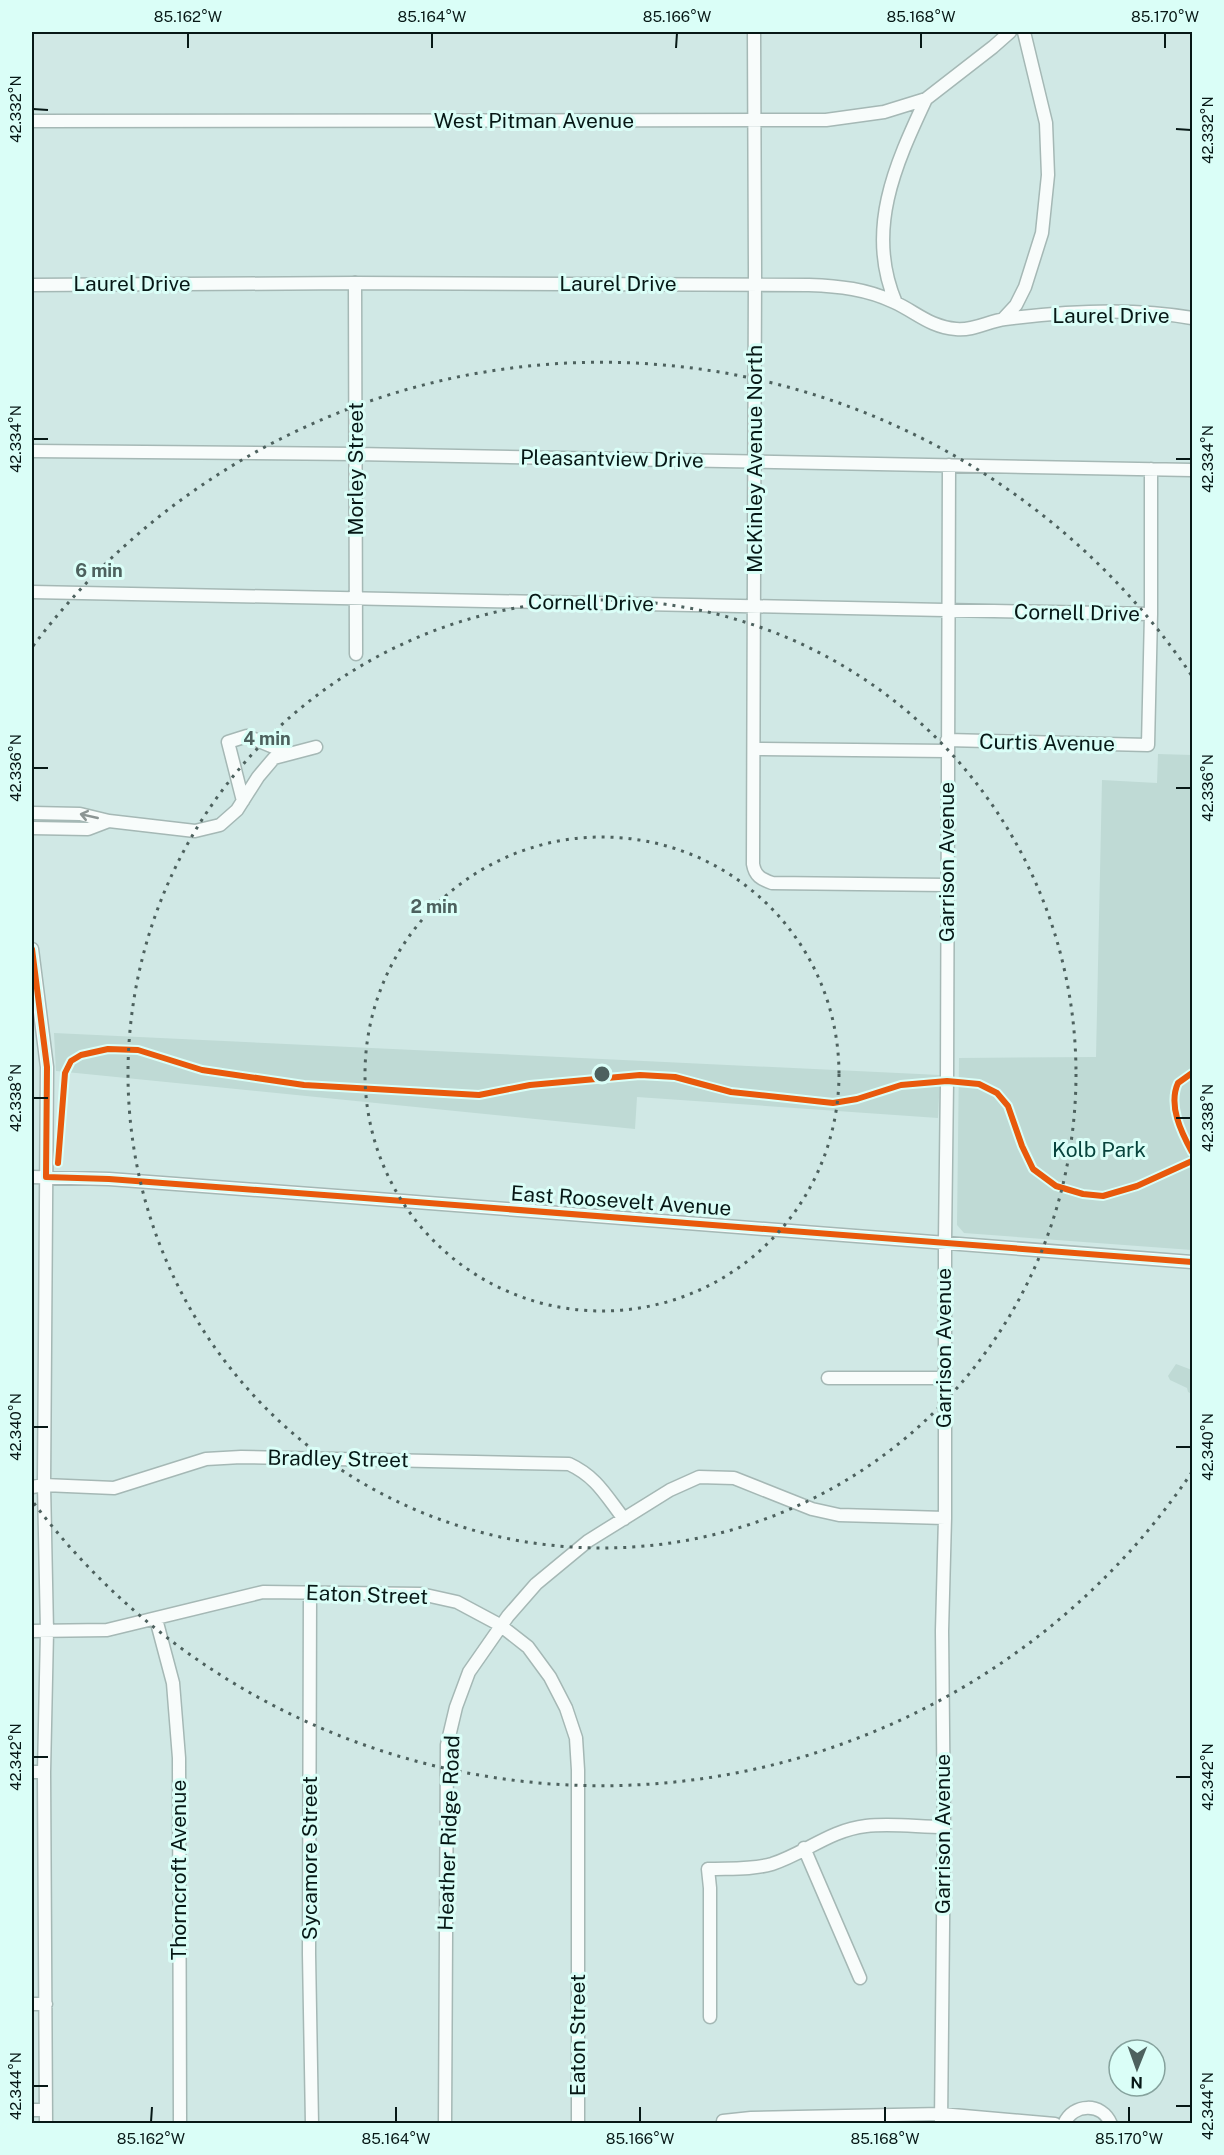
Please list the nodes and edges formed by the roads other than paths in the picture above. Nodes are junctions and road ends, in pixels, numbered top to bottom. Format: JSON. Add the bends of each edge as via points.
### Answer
{"nodes":[{"id":1,"x":753,"y":32,"type":"edge"},
{"id":2,"x":1010,"y":32,"type":"edge"},
{"id":3,"x":1024,"y":32,"type":"edge"},
{"id":4,"x":926,"y":99,"type":"junction"},
{"id":5,"x":32,"y":121,"type":"edge"},
{"id":6,"x":754,"y":121,"type":"junction"},
{"id":7,"x":355,"y":283,"type":"junction"},
{"id":8,"x":755,"y":284,"type":"junction"},
{"id":9,"x":32,"y":285,"type":"edge"},
{"id":10,"x":896,"y":303,"type":"junction"},
{"id":11,"x":1192,"y":318,"type":"edge"},
{"id":12,"x":1003,"y":319,"type":"junction"},
{"id":13,"x":32,"y":451,"type":"edge"},
{"id":14,"x":356,"y":454,"type":"junction"},
{"id":15,"x":754,"y":462,"type":"junction"},
{"id":16,"x":949,"y":465,"type":"junction"},
{"id":17,"x":1150,"y":469,"type":"junction"},
{"id":18,"x":1192,"y":470,"type":"edge"},
{"id":19,"x":32,"y":592,"type":"edge"},
{"id":20,"x":356,"y":598,"type":"junction"},
{"id":21,"x":754,"y":606,"type":"junction"},
{"id":22,"x":949,"y":610,"type":"junction"},
{"id":23,"x":1151,"y":614,"type":"junction"},
{"id":24,"x":356,"y":654,"type":"dead end"},
{"id":25,"x":947,"y":746,"type":"junction"},
{"id":26,"x":316,"y":747,"type":"dead end"},
{"id":27,"x":754,"y":749,"type":"junction"},
{"id":28,"x":288,"y":753,"type":"junction"},
{"id":29,"x":243,"y":801,"type":"junction"},
{"id":30,"x":32,"y":813,"type":"edge"},
{"id":31,"x":110,"y":821,"type":"junction"},
{"id":32,"x":32,"y":828,"type":"edge"},
{"id":33,"x":946,"y":885,"type":"junction"},
{"id":34,"x":32,"y":953,"type":"edge"},
{"id":35,"x":32,"y":1177,"type":"edge"},
{"id":36,"x":46,"y":1177,"type":"junction"},
{"id":37,"x":945,"y":1241,"type":"junction"},
{"id":38,"x":1192,"y":1262,"type":"edge"},
{"id":39,"x":32,"y":1338,"type":"edge"},
{"id":40,"x":45,"y":1338,"type":"junction"},
{"id":41,"x":828,"y":1378,"type":"dead end"},
{"id":42,"x":944,"y":1378,"type":"junction"},
{"id":43,"x":38,"y":1486,"type":"edge"},
{"id":44,"x":945,"y":1518,"type":"junction"},
{"id":45,"x":624,"y":1519,"type":"junction"},
{"id":46,"x":310,"y":1593,"type":"junction"},
{"id":47,"x":156,"y":1619,"type":"junction"},
{"id":48,"x":500,"y":1625,"type":"junction"},
{"id":49,"x":32,"y":1631,"type":"edge"},
{"id":50,"x":47,"y":1631,"type":"junction"},
{"id":51,"x":38,"y":1772,"type":"edge"},
{"id":52,"x":944,"y":1827,"type":"junction"},
{"id":53,"x":804,"y":1848,"type":"junction"},
{"id":54,"x":860,"y":1978,"type":"dead end"},
{"id":55,"x":32,"y":2004,"type":"edge"},
{"id":56,"x":46,"y":2004,"type":"junction"},
{"id":57,"x":710,"y":2017,"type":"dead end"},
{"id":58,"x":32,"y":2110,"type":"edge"},
{"id":59,"x":46,"y":2110,"type":"junction"},
{"id":60,"x":941,"y":2119,"type":"edge"},
{"id":61,"x":46,"y":2124,"type":"edge"},
{"id":62,"x":180,"y":2124,"type":"edge"},
{"id":63,"x":312,"y":2124,"type":"edge"},
{"id":64,"x":445,"y":2124,"type":"edge"},
{"id":65,"x":578,"y":2124,"type":"edge"},
{"id":66,"x":723,"y":2124,"type":"edge"},
{"id":67,"x":1055,"y":2124,"type":"edge"},
{"id":68,"x":1064,"y":2124,"type":"edge"},
{"id":69,"x":1111,"y":2124,"type":"edge"}],
"edges":[{"from":1,"to":6,"type":"street","name":"McKinley Avenue North"},
{"from":2,"to":4,"type":"street","name":"West Pitman Avenue"},
{"from":3,"to":12,"type":"street","via":[[1046,123],[1048,175],[1042,233],[1025,287]]},
{"from":4,"to":6,"type":"street","name":"West Pitman Avenue","via":[[860,117]]},
{"from":4,"to":10,"type":"street","via":[[896,164],[888,194],[884,255]]},
{"from":5,"to":6,"type":"street","name":"West Pitman Avenue"},
{"from":6,"to":8,"type":"street","name":"McKinley Avenue North"},
{"from":7,"to":8,"type":"street","name":"Laurel Drive"},
{"from":7,"to":9,"type":"street","name":"Laurel Drive"},
{"from":7,"to":14,"type":"street","name":"Morley Street"},
{"from":8,"to":10,"type":"street","name":"Laurel Drive","via":[[840,286]]},
{"from":8,"to":15,"type":"street","name":"McKinley Avenue North"},
{"from":10,"to":12,"type":"street","name":"Laurel Drive","via":[[941,327],[959,330]]},
{"from":11,"to":12,"type":"street","name":"Laurel Drive","via":[[1164,312],[1092,312]]},
{"from":13,"to":14,"type":"street","name":"Pleasantview Drive"},
{"from":14,"to":15,"type":"street","name":"Pleasantview Drive"},
{"from":14,"to":20,"type":"street","name":"Morley Street"},
{"from":15,"to":16,"type":"street","name":"Pleasantview Drive"},
{"from":15,"to":21,"type":"street","name":"McKinley Avenue North"},
{"from":16,"to":17,"type":"street","name":"Pleasantview Drive"},
{"from":16,"to":22,"type":"street","name":"Garrison Avenue"},
{"from":17,"to":18,"type":"street","name":"Pleasantview Drive"},
{"from":17,"to":23,"type":"street"},
{"from":19,"to":20,"type":"street","name":"Cornell Drive"},
{"from":20,"to":21,"type":"street","name":"Cornell Drive"},
{"from":20,"to":24,"type":"street","name":"Morley Street"},
{"from":21,"to":22,"type":"street","name":"Cornell Drive"},
{"from":21,"to":27,"type":"street","name":"McKinley Avenue North"},
{"from":22,"to":23,"type":"street","name":"Cornell Drive"},
{"from":22,"to":25,"type":"street","name":"Garrison Avenue"},
{"from":23,"to":25,"type":"street","name":"Curtis Avenue","via":[[1148,745]]},
{"from":25,"to":27,"type":"street","name":"Curtis Avenue"},
{"from":25,"to":33,"type":"street","name":"Garrison Avenue"},
{"from":26,"to":28,"type":"street"},
{"from":27,"to":33,"type":"street","name":"McKinley Avenue North","via":[[754,872],[772,883]]},
{"from":28,"to":29,"type":"street","via":[[274,758]]},
{"from":28,"to":29,"type":"street","via":[[247,736],[228,742]]},
{"from":29,"to":31,"type":"street","via":[[220,825],[195,831]]},
{"from":31,"to":30,"type":"street","one_way":true,"via":[[80,814]]},
{"from":31,"to":32,"type":"street","via":[[88,829]]},
{"from":33,"to":37,"type":"street","name":"Garrison Avenue"},
{"from":34,"to":36,"type":"street","via":[[47,1067]]},
{"from":35,"to":36,"type":"street","name":"East Roosevelt Avenue"},
{"from":36,"to":37,"type":"street","name":"East Roosevelt Avenue"},
{"from":36,"to":40,"type":"street"},
{"from":37,"to":38,"type":"street","name":"East Roosevelt Avenue"},
{"from":37,"to":42,"type":"street","name":"Garrison Avenue"},
{"from":39,"to":40,"type":"street"},
{"from":40,"to":43,"type":"street"},
{"from":41,"to":42,"type":"street"},
{"from":42,"to":44,"type":"street","name":"Garrison Avenue"},
{"from":43,"to":45,"type":"street","name":"Bradley Street","via":[[114,1488],[206,1460],[241,1457],[568,1464],[597,1483]]},
{"from":43,"to":50,"type":"street"},
{"from":44,"to":45,"type":"street","name":"Heather Ridge Road","via":[[839,1515],[812,1509],[734,1478],[699,1477]]},
{"from":44,"to":52,"type":"street","name":"Garrison Avenue"},
{"from":45,"to":48,"type":"street","name":"Heather Ridge Road","via":[[558,1565]]},
{"from":46,"to":47,"type":"street","name":"Eaton Street","via":[[263,1592]]},
{"from":46,"to":48,"type":"street","name":"Eaton Street","via":[[422,1594],[457,1602]]},
{"from":46,"to":63,"type":"street","name":"Sycamore Street"},
{"from":47,"to":50,"type":"street","name":"Eaton Street","via":[[107,1630]]},
{"from":47,"to":62,"type":"street","name":"Thorncroft Avenue","via":[[173,1683],[179,1758]]},
{"from":48,"to":64,"type":"street","name":"Heather Ridge Road","via":[[469,1672],[447,1745]]},
{"from":48,"to":65,"type":"street","name":"Eaton Street","via":[[528,1647],[550,1677],[576,1738]]},
{"from":49,"to":50,"type":"street","name":"Eaton Street"},
{"from":50,"to":51,"type":"street"},
{"from":51,"to":56,"type":"street"},
{"from":52,"to":53,"type":"street","via":[[865,1826]]},
{"from":52,"to":60,"type":"street","name":"Garrison Avenue"},
{"from":53,"to":54,"type":"street"},
{"from":53,"to":57,"type":"street","via":[[759,1868],[708,1869]]},
{"from":55,"to":56,"type":"street"},
{"from":56,"to":59,"type":"street"},
{"from":58,"to":59,"type":"street"},
{"from":59,"to":61,"type":"street"},
{"from":60,"to":66,"type":"street","via":[[751,2118]]},
{"from":60,"to":67,"type":"street","via":[[1007,2118]]},
{"from":68,"to":69,"type":"street","via":[[1074,2111],[1087,2107],[1100,2110]]}]}
